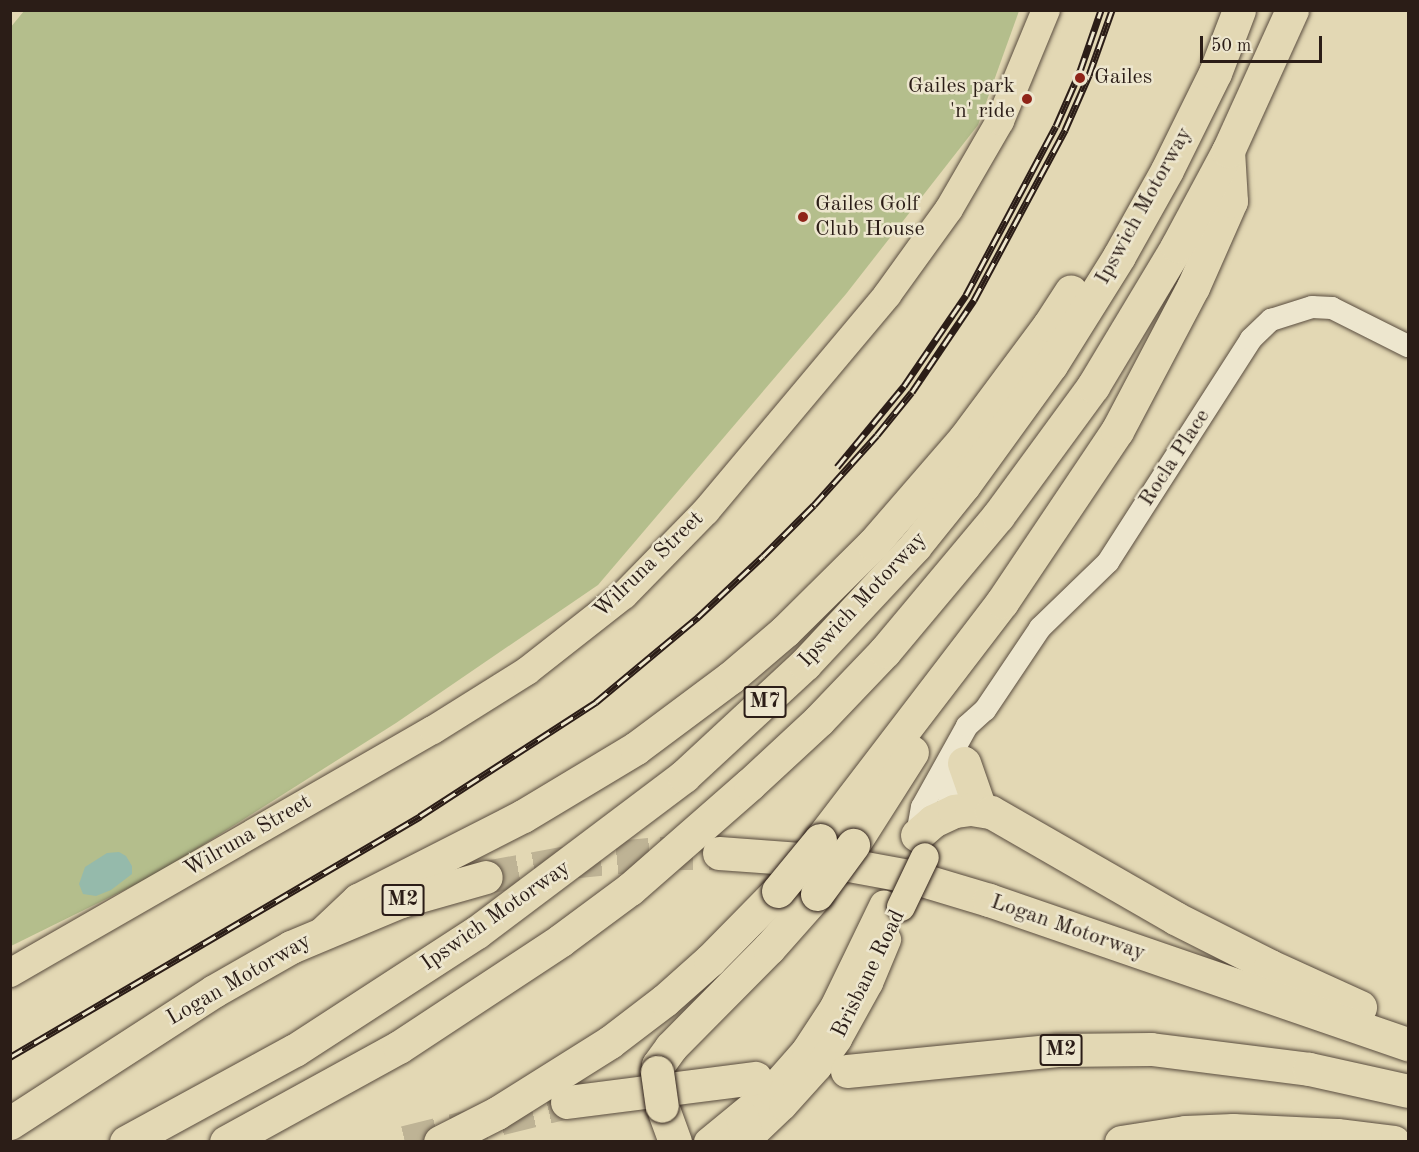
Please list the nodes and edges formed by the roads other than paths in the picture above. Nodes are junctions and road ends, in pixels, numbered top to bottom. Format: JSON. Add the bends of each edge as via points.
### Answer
{"nodes":[{"id":1,"x":1047,"y":10,"type":"edge"},
{"id":2,"x":1239,"y":10,"type":"edge"},
{"id":3,"x":1292,"y":10,"type":"edge"},
{"id":4,"x":1215,"y":73,"type":"junction"},
{"id":5,"x":1228,"y":151,"type":"junction"},
{"id":6,"x":1408,"y":346,"type":"edge"},
{"id":7,"x":945,"y":678,"type":"junction"},
{"id":8,"x":985,"y":710,"type":"junction"},
{"id":9,"x":964,"y":763,"type":"junction"},
{"id":10,"x":980,"y":809,"type":"junction"},
{"id":11,"x":944,"y":815,"type":"junction"},
{"id":12,"x":917,"y":848,"type":"junction"},
{"id":13,"x":719,"y":853,"type":"tunnel mouth"},
{"id":14,"x":486,"y":877,"type":"tunnel mouth"},
{"id":15,"x":324,"y":932,"type":"junction"},
{"id":16,"x":10,"y":974,"type":"edge"},
{"id":17,"x":1408,"y":1028,"type":"edge"},
{"id":18,"x":1408,"y":1044,"type":"edge"},
{"id":19,"x":847,"y":1071,"type":"dead end"},
{"id":20,"x":755,"y":1078,"type":"dead end"},
{"id":21,"x":1408,"y":1091,"type":"edge"},
{"id":22,"x":567,"y":1102,"type":"tunnel mouth"},
{"id":23,"x":10,"y":1123,"type":"edge"},
{"id":24,"x":746,"y":1135,"type":"edge"},
{"id":25,"x":126,"y":1142,"type":"edge"},
{"id":26,"x":226,"y":1142,"type":"edge"},
{"id":27,"x":440,"y":1142,"type":"edge"},
{"id":28,"x":675,"y":1142,"type":"edge"},
{"id":29,"x":708,"y":1142,"type":"edge"},
{"id":30,"x":1121,"y":1142,"type":"edge"},
{"id":31,"x":1394,"y":1142,"type":"edge"}],
"edges":[{"from":1,"to":16,"type":"main road","name":"Wilruna Street","via":[[1000,121],[949,209],[899,278],[706,511],[624,595],[527,671],[433,730]]},
{"from":2,"to":4,"type":"highway","name":"Ipswich Motorway","number":"M7"},
{"from":3,"to":5,"type":"highway","name":"Ipswich Motorway","number":"M7"},
{"from":4,"to":15,"type":"highway","via":[[1183,92],[1096,252],[1017,369],[908,505],[831,588],[730,678],[636,748],[523,816],[358,900]]},
{"from":4,"to":25,"type":"highway","name":"Ipswich Motorway","number":"M7","via":[[1119,256],[1052,364],[922,537],[805,664],[684,776],[486,926],[295,1050]]},
{"from":5,"to":7,"type":"highway","via":[[1231,201],[1157,358],[1083,483]]},
{"from":5,"to":26,"type":"highway","name":"Ipswich Motorway","number":"M7","via":[[1172,255],[1093,386],[998,516],[885,651],[819,720],[688,840],[561,940],[399,1047]]},
{"from":6,"to":8,"type":"street","name":"Rocla Place","via":[[1332,308],[1312,307],[1271,320],[1251,339],[1108,562],[1040,628]]},
{"from":7,"to":27,"type":"highway","bridge":true,"via":[[778,891],[710,960],[609,1042],[507,1107]]},
{"from":7,"to":28,"type":"highway","bridge":true,"via":[[936,716],[817,894],[670,1047],[658,1065],[662,1106]]},
{"from":8,"to":9,"type":"street","name":"Rocla Place"},
{"from":8,"to":12,"type":"street","name":"Rocla Place","via":[[968,726],[922,807]]},
{"from":9,"to":10,"type":"highway"},
{"from":9,"to":11,"type":"street","name":"Rocla Place"},
{"from":10,"to":11,"type":"highway"},
{"from":10,"to":17,"type":"highway","via":[[1001,817],[1225,944]]},
{"from":11,"to":12,"type":"highway"},
{"from":12,"to":24,"type":"main road","name":"Brisbane Road","via":[[893,906],[822,1027]]},
{"from":13,"to":18,"type":"highway","name":"Logan Motorway","via":[[827,861],[909,876]]},
{"from":14,"to":15,"type":"highway","name":"Logan Motorway","number":"M2","via":[[401,901]]},
{"from":15,"to":23,"type":"highway","name":"Logan Motorway","number":"M2","via":[[214,991]]},
{"from":19,"to":21,"type":"highway","number":"M2","via":[[1057,1050],[1151,1049],[1309,1069]]},
{"from":20,"to":22,"type":"highway"},
{"from":24,"to":29,"type":"main road","name":"Brisbane Road"},
{"from":30,"to":31,"type":"highway","via":[[1185,1132],[1233,1130]]}]}
